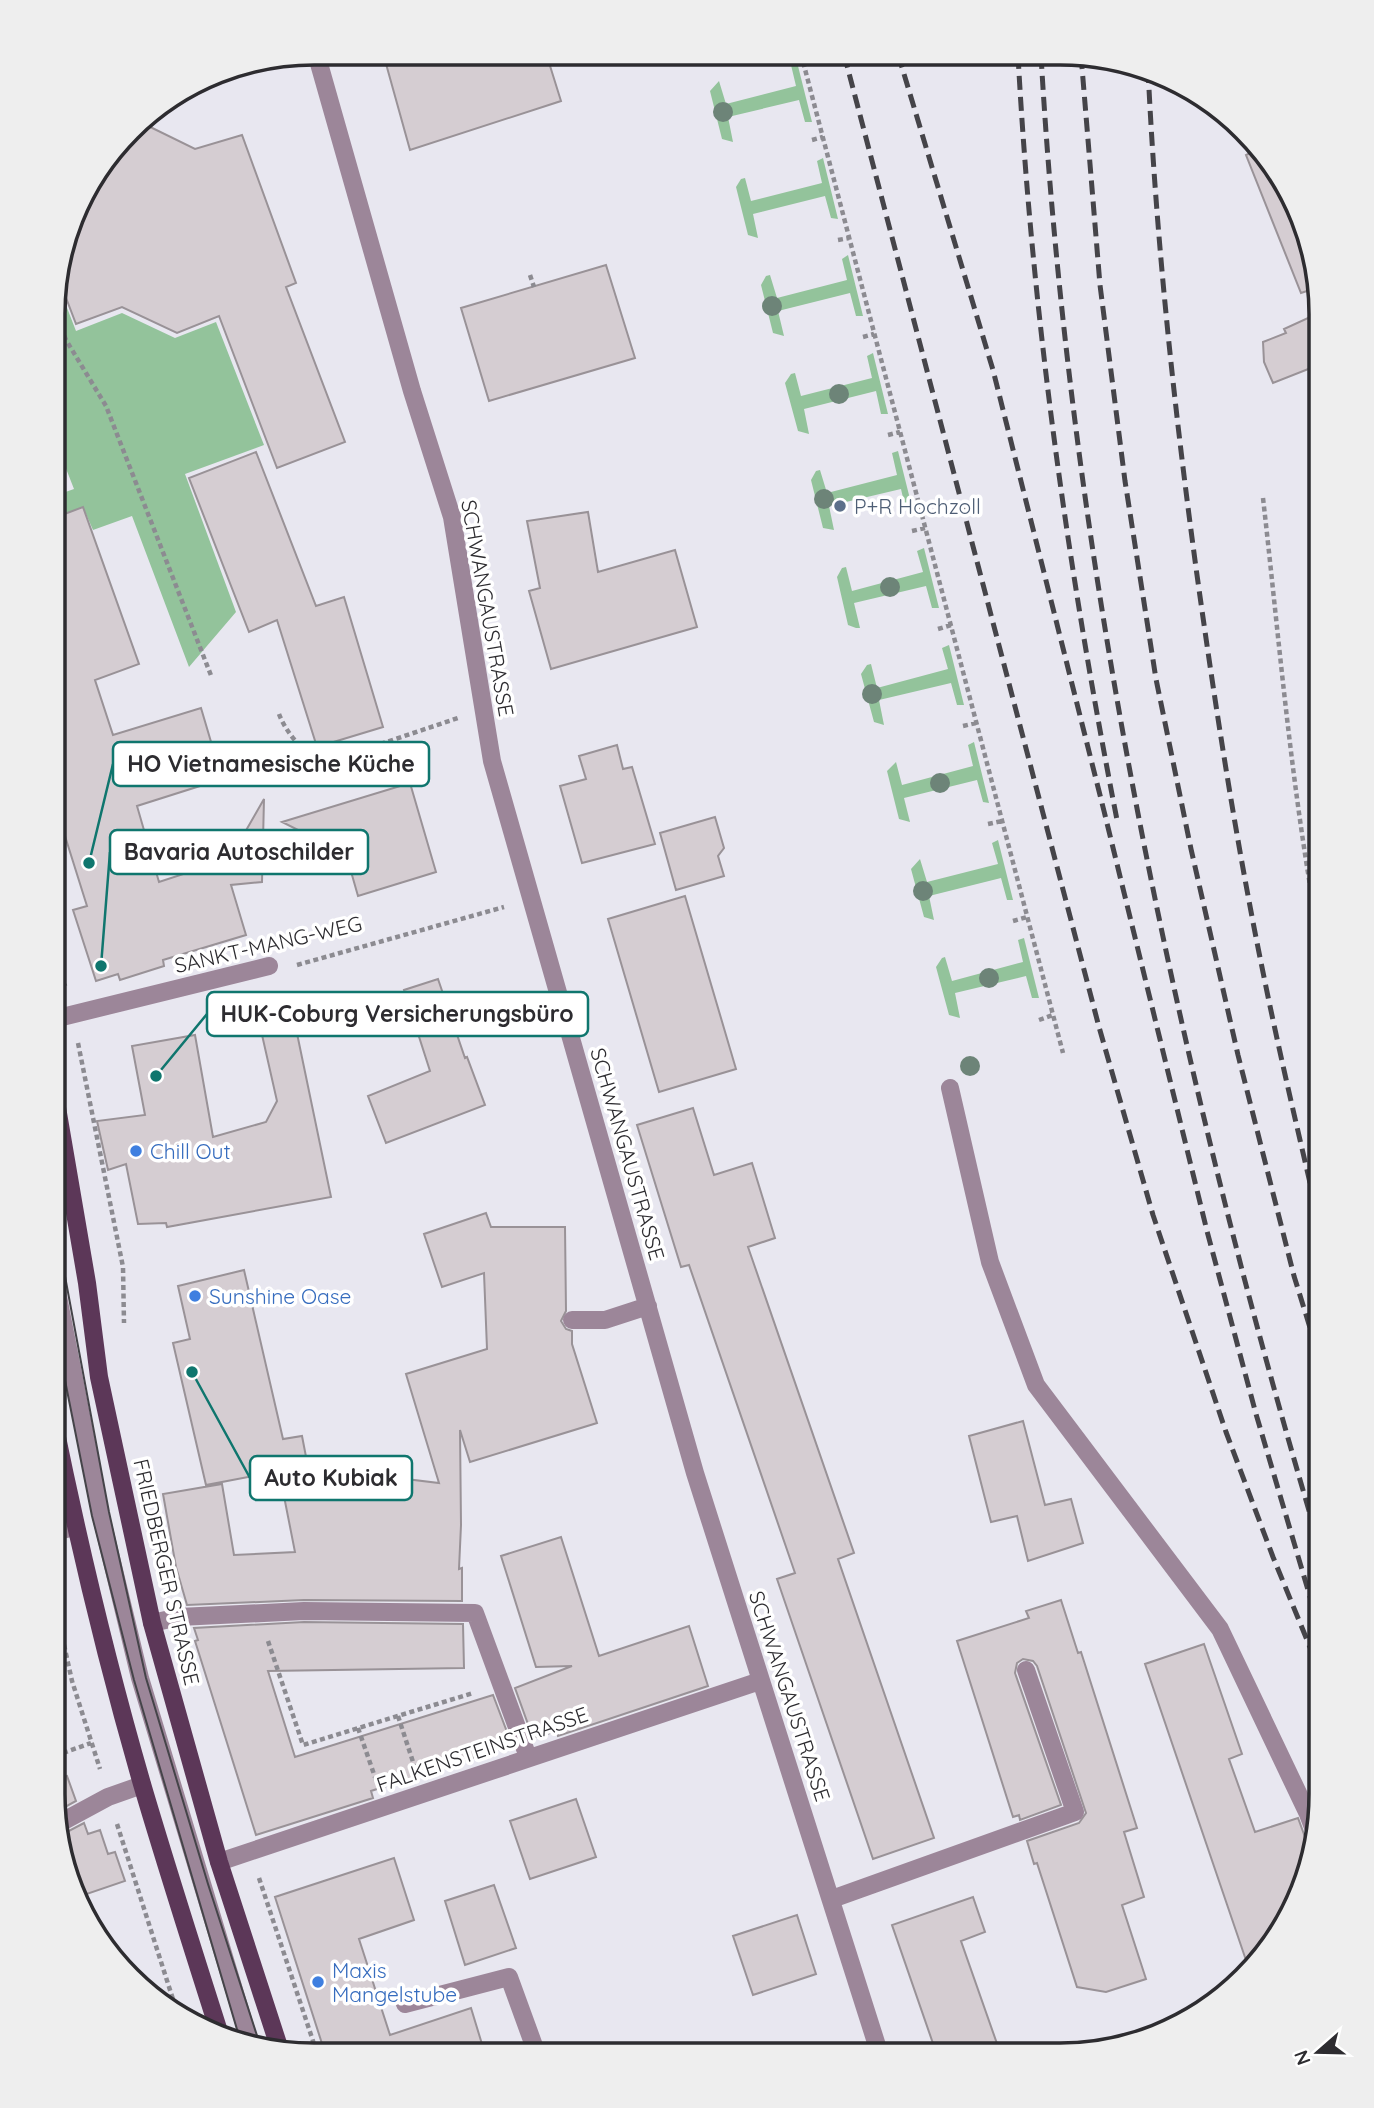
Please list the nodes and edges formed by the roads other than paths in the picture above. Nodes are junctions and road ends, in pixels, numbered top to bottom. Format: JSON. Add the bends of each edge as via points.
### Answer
{"nodes":[{"id":1,"x":320,"y":65,"type":"edge"},
{"id":2,"x":269,"y":966,"type":"road end"},
{"id":3,"x":65,"y":1016,"type":"edge"},
{"id":4,"x":950,"y":1088,"type":"dead end"},
{"id":5,"x":65,"y":1160,"type":"edge"},
{"id":6,"x":648,"y":1306,"type":"junction"},
{"id":7,"x":572,"y":1320,"type":"dead end"},
{"id":8,"x":65,"y":1333,"type":"edge"},
{"id":9,"x":65,"y":1477,"type":"edge"},
{"id":10,"x":75,"y":1527,"type":"junction"},
{"id":11,"x":65,"y":1529,"type":"edge"},
{"id":12,"x":152,"y":1623,"type":"junction"},
{"id":13,"x":1026,"y":1670,"type":"dead end"},
{"id":14,"x":760,"y":1681,"type":"junction"},
{"id":15,"x":528,"y":1758,"type":"junction"},
{"id":16,"x":142,"y":1785,"type":"junction"},
{"id":17,"x":1308,"y":1815,"type":"edge"},
{"id":18,"x":66,"y":1820,"type":"edge"},
{"id":19,"x":219,"y":1862,"type":"junction"},
{"id":20,"x":832,"y":1899,"type":"junction"},
{"id":21,"x":405,"y":2004,"type":"dead end"},
{"id":22,"x":216,"y":2023,"type":"edge"},
{"id":23,"x":248,"y":2034,"type":"edge"},
{"id":24,"x":277,"y":2040,"type":"edge"},
{"id":25,"x":533,"y":2043,"type":"edge"},
{"id":26,"x":876,"y":2043,"type":"edge"}],
"edges":[{"from":1,"to":6,"type":"street","name":"SCHWANGAUSTRASSE","via":[[412,391],[453,517],[492,761]]},
{"from":2,"to":3,"type":"street","name":"SANKT-MANG-WEG"},
{"from":4,"to":17,"type":"street","via":[[989,1262],[1036,1385],[1220,1629]]},
{"from":5,"to":12,"type":"main road","name":"FRIEDBERGER STRASSE","via":[[99,1377]]},
{"from":6,"to":7,"type":"street","via":[[605,1320]]},
{"from":6,"to":14,"type":"street","name":"SCHWANGAUSTRASSE"},
{"from":8,"to":23,"type":"street","via":[[139,1678]]},
{"from":9,"to":10,"type":"main road"},
{"from":10,"to":11,"type":"street"},
{"from":10,"to":16,"type":"main road"},
{"from":12,"to":15,"type":"street","via":[[179,1617],[304,1611],[475,1613]]},
{"from":12,"to":19,"type":"main road","name":"FRIEDBERGER STRASSE"},
{"from":13,"to":20,"type":"street","via":[[1075,1812]]},
{"from":14,"to":15,"type":"street","name":"FALKENSTEINSTRASSE"},
{"from":14,"to":20,"type":"street","name":"SCHWANGAUSTRASSE"},
{"from":15,"to":19,"type":"street","name":"FALKENSTEINSTRASSE"},
{"from":16,"to":18,"type":"street"},
{"from":16,"to":22,"type":"main road"},
{"from":19,"to":24,"type":"main road","name":"FRIEDBERGER STRASSE"},
{"from":20,"to":26,"type":"street","name":"SCHWANGAUSTRASSE"},
{"from":21,"to":25,"type":"street","via":[[509,1977]]}]}
